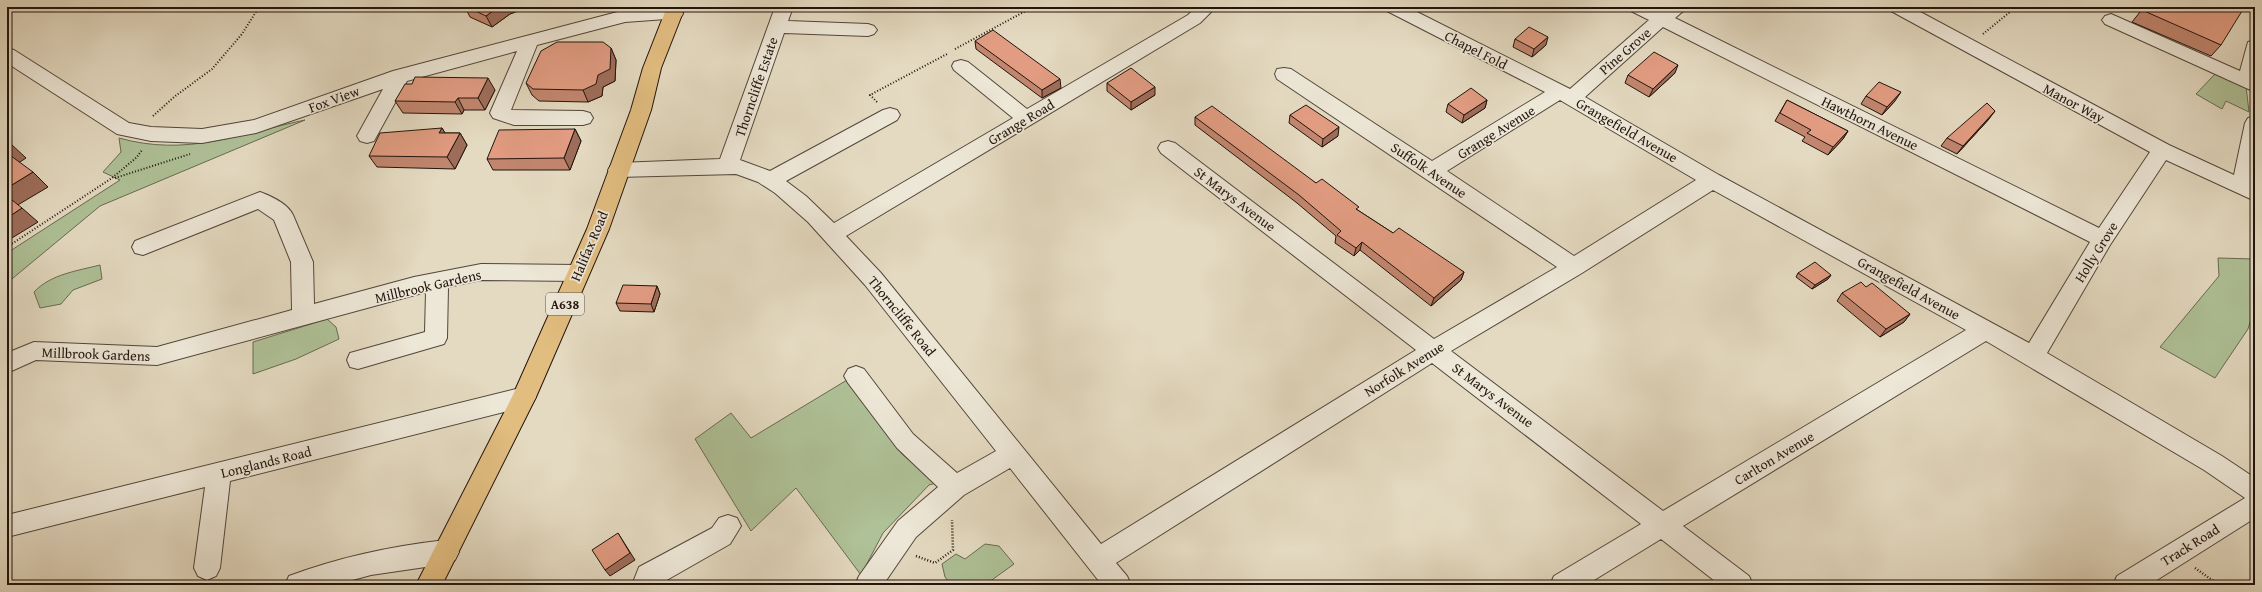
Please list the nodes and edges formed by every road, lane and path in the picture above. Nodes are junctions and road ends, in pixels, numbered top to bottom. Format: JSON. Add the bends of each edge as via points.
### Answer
{"nodes":[{"id":1,"x":259,"y":7,"type":"edge"},
{"id":2,"x":784,"y":7,"type":"edge"},
{"id":3,"x":1207,"y":7,"type":"edge"},
{"id":4,"x":1393,"y":7,"type":"edge"},
{"id":5,"x":1636,"y":7,"type":"edge"},
{"id":6,"x":1679,"y":7,"type":"edge"},
{"id":7,"x":1897,"y":7,"type":"edge"},
{"id":8,"x":2016,"y":7,"type":"edge"},
{"id":9,"x":675,"y":11,"type":"edge"},
{"id":10,"x":1661,"y":19,"type":"junction"},
{"id":11,"x":2111,"y":20,"type":"dead end"},
{"id":12,"x":777,"y":27,"type":"junction"},
{"id":13,"x":868,"y":30,"type":"dead end"},
{"id":14,"x":530,"y":41,"type":"junction"},
{"id":15,"x":1968,"y":46,"type":"junction"},
{"id":16,"x":2255,"y":46,"type":"edge"},
{"id":17,"x":8,"y":56,"type":"edge"},
{"id":18,"x":961,"y":66,"type":"dead end"},
{"id":19,"x":1284,"y":74,"type":"dead end"},
{"id":20,"x":400,"y":76,"type":"junction"},
{"id":21,"x":2255,"y":84,"type":"edge"},
{"id":22,"x":1566,"y":95,"type":"junction"},
{"id":23,"x":890,"y":115,"type":"dead end"},
{"id":24,"x":583,"y":118,"type":"dead end"},
{"id":25,"x":1027,"y":119,"type":"junction"},
{"id":26,"x":2255,"y":122,"type":"edge"},
{"id":27,"x":151,"y":134,"type":"junction"},
{"id":28,"x":367,"y":136,"type":"dead end"},
{"id":29,"x":1168,"y":148,"type":"dead end"},
{"id":30,"x":2162,"y":150,"type":"junction"},
{"id":31,"x":194,"y":153,"type":"dead end"},
{"id":32,"x":728,"y":166,"type":"junction"},
{"id":33,"x":618,"y":170,"type":"junction"},
{"id":34,"x":1432,"y":171,"type":"junction"},
{"id":35,"x":112,"y":178,"type":"junction"},
{"id":36,"x":770,"y":180,"type":"junction"},
{"id":37,"x":1712,"y":180,"type":"junction"},
{"id":38,"x":2248,"y":190,"type":"edge"},
{"id":39,"x":832,"y":234,"type":"junction"},
{"id":40,"x":2103,"y":239,"type":"junction"},
{"id":41,"x":7,"y":247,"type":"edge"},
{"id":42,"x":143,"y":247,"type":"dead end"},
{"id":43,"x":1574,"y":267,"type":"junction"},
{"id":44,"x":578,"y":273,"type":"junction"},
{"id":45,"x":437,"y":282,"type":"junction"},
{"id":46,"x":303,"y":317,"type":"junction"},
{"id":47,"x":1985,"y":330,"type":"junction"},
{"id":48,"x":1434,"y":350,"type":"junction"},
{"id":49,"x":2033,"y":356,"type":"junction"},
{"id":50,"x":358,"y":360,"type":"dead end"},
{"id":51,"x":7,"y":364,"type":"edge"},
{"id":52,"x":856,"y":376,"type":"dead end"},
{"id":53,"x":524,"y":396,"type":"junction"},
{"id":54,"x":1012,"y":454,"type":"junction"},
{"id":55,"x":219,"y":474,"type":"junction"},
{"id":56,"x":2255,"y":491,"type":"edge"},
{"id":57,"x":948,"y":492,"type":"junction"},
{"id":58,"x":2255,"y":505,"type":"edge"},
{"id":59,"x":1663,"y":525,"type":"junction"},
{"id":60,"x":7,"y":526,"type":"edge"},
{"id":61,"x":728,"y":526,"type":"dead end"},
{"id":62,"x":895,"y":547,"type":"junction"},
{"id":63,"x":446,"y":552,"type":"junction"},
{"id":64,"x":2176,"y":554,"type":"junction"},
{"id":65,"x":1098,"y":560,"type":"junction"},
{"id":66,"x":207,"y":568,"type":"dead end"},
{"id":67,"x":298,"y":585,"type":"edge"},
{"id":68,"x":429,"y":585,"type":"edge"},
{"id":69,"x":645,"y":585,"type":"edge"},
{"id":70,"x":868,"y":585,"type":"edge"},
{"id":71,"x":1118,"y":585,"type":"edge"},
{"id":72,"x":1563,"y":585,"type":"edge"},
{"id":73,"x":1740,"y":585,"type":"edge"},
{"id":74,"x":2126,"y":585,"type":"edge"},
{"id":75,"x":2219,"y":585,"type":"edge"}],
"edges":[{"from":1,"to":27,"type":"path","via":[[242,34],[212,69],[149,119]]},
{"from":2,"to":12,"type":"street","name":"Thorncliffe Estate"},
{"from":3,"to":25,"type":"street","name":"Grange Road","via":[[1194,19]]},
{"from":4,"to":22,"type":"street","name":"Chapel Fold"},
{"from":5,"to":10,"type":"street","name":"Hawthorn Avenue"},
{"from":6,"to":10,"type":"street","name":"Pine Grove"},
{"from":7,"to":15,"type":"street","name":"Manor Way"},
{"from":8,"to":15,"type":"path"},
{"from":9,"to":14,"type":"street","name":"Fox View","via":[[625,16]]},
{"from":9,"to":33,"type":"main road","name":"Halifax Road","number":"A638","via":[[652,68],[641,110]]},
{"from":10,"to":22,"type":"street","name":"Pine Grove"},
{"from":10,"to":40,"type":"street","name":"Hawthorn Avenue"},
{"from":11,"to":21,"type":"street"},
{"from":12,"to":13,"type":"street"},
{"from":12,"to":32,"type":"street","name":"Thorncliffe Estate"},
{"from":14,"to":20,"type":"street","name":"Fox View"},
{"from":14,"to":24,"type":"street","via":[[500,114],[514,118]]},
{"from":15,"to":30,"type":"street","name":"Manor Way"},
{"from":16,"to":21,"type":"street","via":[[2249,69]]},
{"from":17,"to":27,"type":"street","name":"Fox View","via":[[124,129]]},
{"from":18,"to":25,"type":"street"},
{"from":19,"to":34,"type":"street","name":"Suffolk Avenue"},
{"from":20,"to":27,"type":"street","name":"Fox View","via":[[256,126],[202,136]]},
{"from":20,"to":28,"type":"street"},
{"from":22,"to":34,"type":"street","name":"Grange Avenue"},
{"from":22,"to":37,"type":"street","name":"Grangefield Avenue"},
{"from":23,"to":36,"type":"street"},
{"from":25,"to":39,"type":"street","name":"Grange Road"},
{"from":26,"to":38,"type":"street"},
{"from":27,"to":35,"type":"path","via":[[137,157]]},
{"from":29,"to":48,"type":"street","name":"St Marys Avenue"},
{"from":30,"to":38,"type":"street","name":"Manor Way"},
{"from":30,"to":40,"type":"street","name":"Holly Grove"},
{"from":31,"to":35,"type":"path"},
{"from":32,"to":33,"type":"street","name":"Thorncliffe Road"},
{"from":32,"to":36,"type":"street","name":"Thorncliffe Road","via":[[748,169]]},
{"from":33,"to":44,"type":"main road","name":"Halifax Road","number":"A638","via":[[598,229]]},
{"from":34,"to":43,"type":"street","name":"Suffolk Avenue"},
{"from":35,"to":41,"type":"path"},
{"from":36,"to":39,"type":"street","name":"Thorncliffe Road"},
{"from":37,"to":43,"type":"street","name":"Norfolk Avenue"},
{"from":37,"to":47,"type":"street","name":"Grangefield Avenue"},
{"from":39,"to":54,"type":"street","name":"Thorncliffe Road","via":[[873,279]]},
{"from":40,"to":49,"type":"street","name":"Holly Grove"},
{"from":42,"to":46,"type":"street","via":[[260,200],[284,215],[302,262]]},
{"from":43,"to":48,"type":"street","name":"Norfolk Avenue"},
{"from":44,"to":45,"type":"street","name":"Millbrook Gardens","via":[[481,272]]},
{"from":44,"to":53,"type":"main road","name":"Halifax Road","number":"A638"},
{"from":45,"to":46,"type":"street","name":"Millbrook Gardens"},
{"from":45,"to":50,"type":"street","via":[[436,338]]},
{"from":46,"to":51,"type":"street","name":"Millbrook Gardens","via":[[157,356],[34,351]]},
{"from":47,"to":49,"type":"street","name":"Grangefield Avenue"},
{"from":47,"to":59,"type":"street","name":"Carlton Avenue"},
{"from":48,"to":59,"type":"street","name":"St Marys Avenue"},
{"from":48,"to":65,"type":"street","name":"Norfolk Avenue"},
{"from":49,"to":56,"type":"street","name":"Grangefield Avenue","via":[[2213,463]]},
{"from":52,"to":57,"type":"street"},
{"from":53,"to":55,"type":"street","name":"Longlands Road"},
{"from":53,"to":63,"type":"main road","name":"Halifax Road","number":"A638"},
{"from":54,"to":57,"type":"street"},
{"from":54,"to":65,"type":"street","name":"Thorncliffe Road"},
{"from":55,"to":60,"type":"street","name":"Longlands Road"},
{"from":55,"to":66,"type":"street"},
{"from":57,"to":62,"type":"street","via":[[907,528]]},
{"from":57,"to":62,"type":"path","via":[[953,522],[953,550],[935,563]]},
{"from":58,"to":64,"type":"street","name":"Track Road"},
{"from":59,"to":72,"type":"street","name":"Carlton Avenue"},
{"from":59,"to":73,"type":"street","name":"St Marys Avenue"},
{"from":61,"to":69,"type":"street","via":[[721,536],[648,576]]},
{"from":62,"to":70,"type":"street"},
{"from":63,"to":67,"type":"street","via":[[405,556]]},
{"from":63,"to":68,"type":"main road","name":"Halifax Road","number":"A638"},
{"from":64,"to":74,"type":"street","name":"Track Road"},
{"from":64,"to":75,"type":"path"},
{"from":65,"to":71,"type":"street","name":"Thorncliffe Road"}]}
